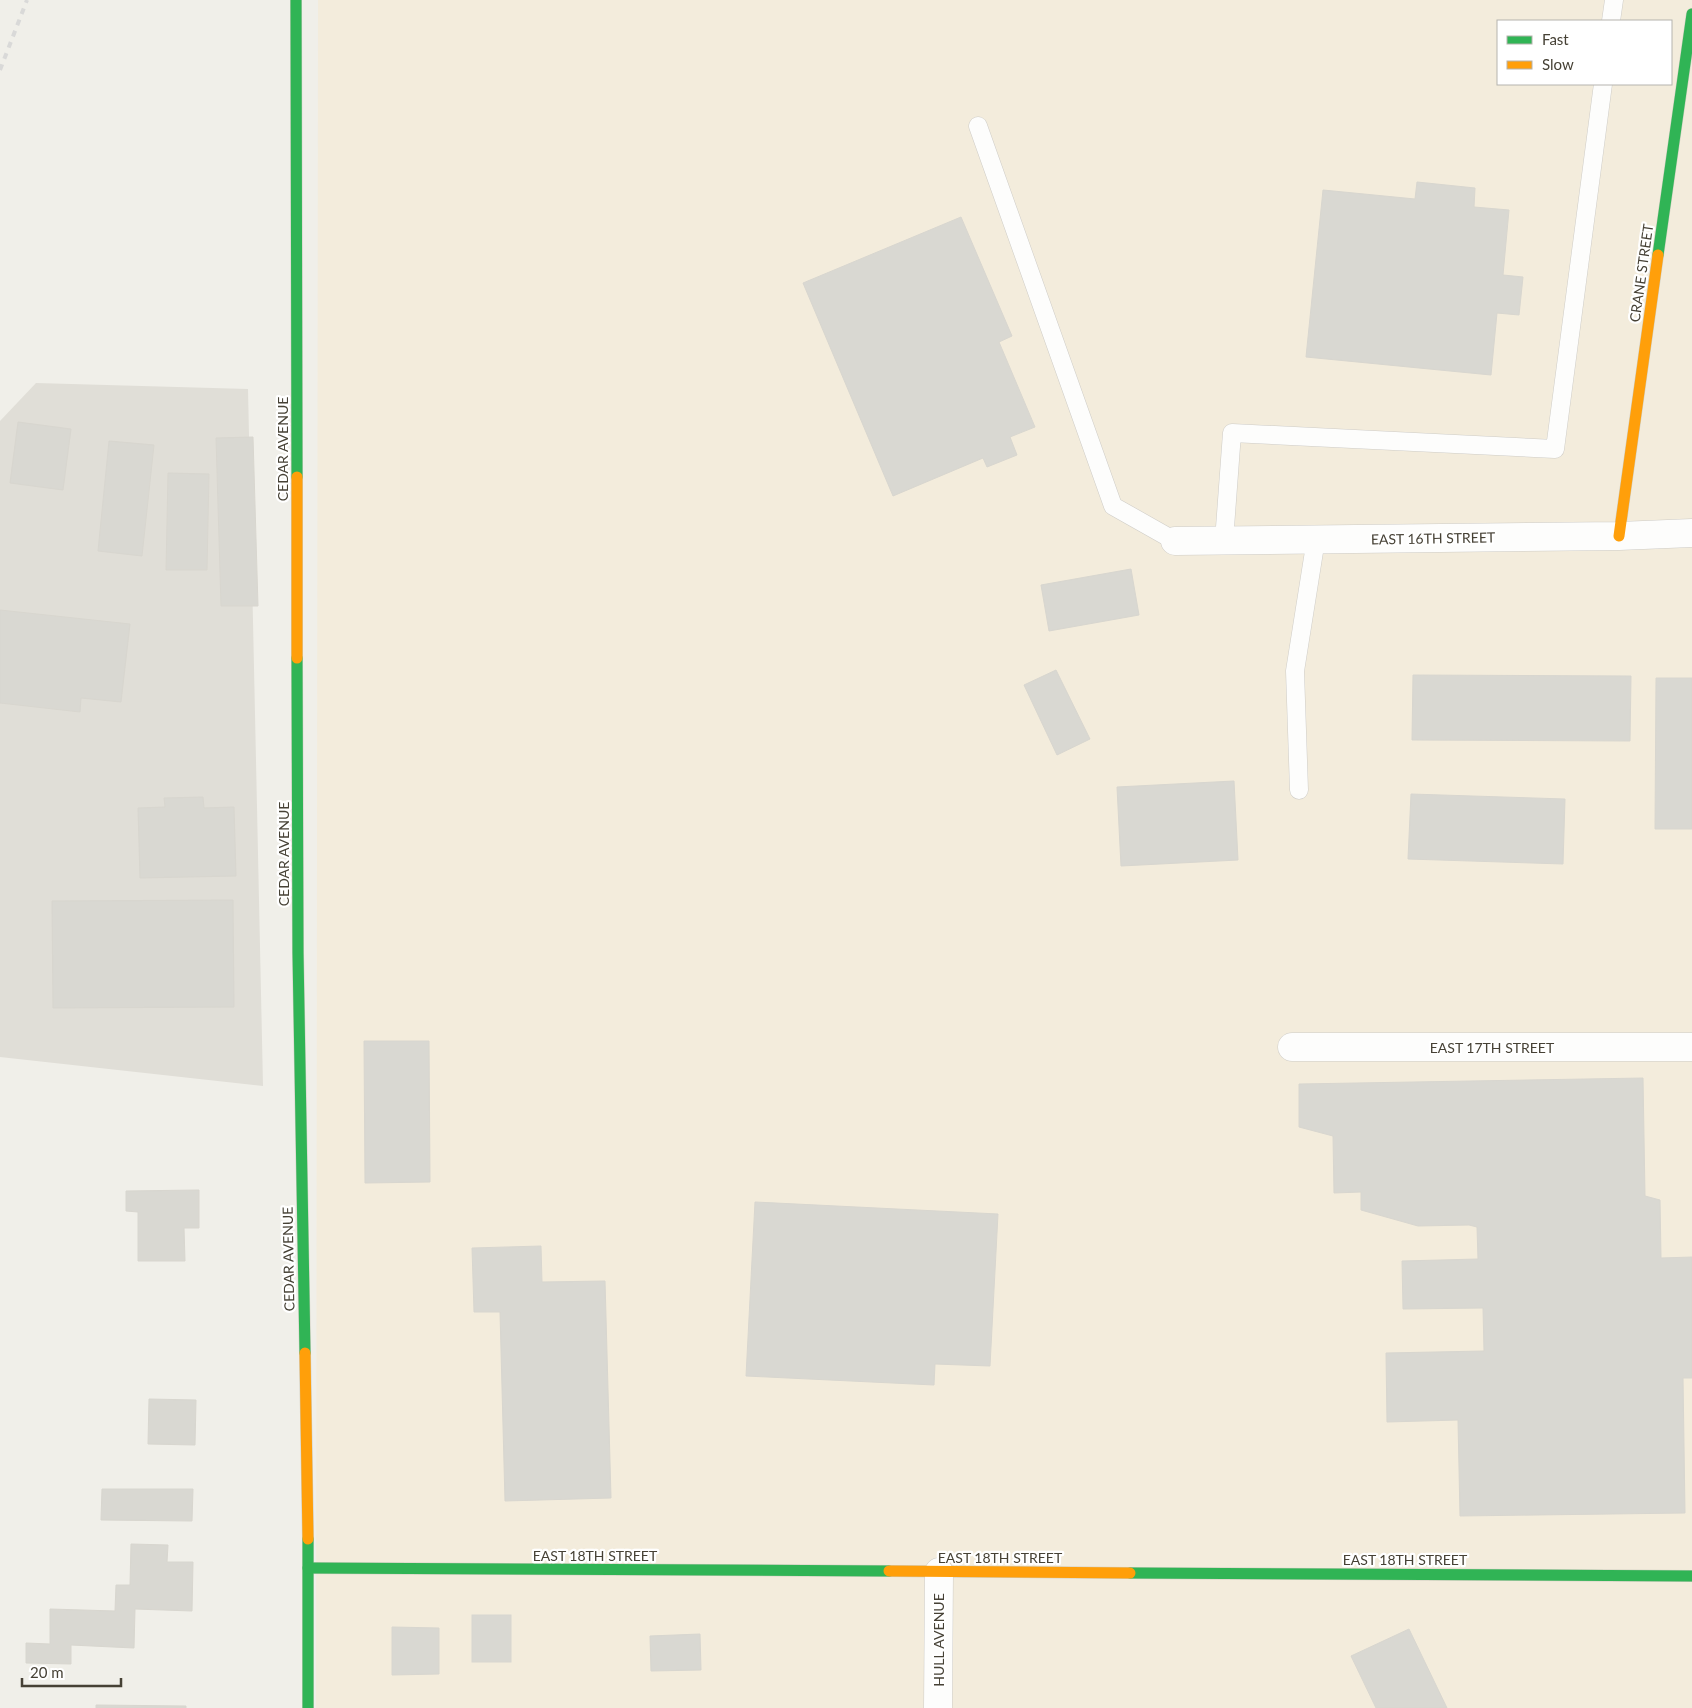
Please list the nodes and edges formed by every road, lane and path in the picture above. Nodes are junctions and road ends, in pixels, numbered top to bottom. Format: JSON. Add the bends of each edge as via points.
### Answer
{"nodes":[{"id":1,"x":296,"y":0,"type":"edge"},
{"id":2,"x":1614,"y":0,"type":"edge"},
{"id":3,"x":1692,"y":14,"type":"edge"},
{"id":4,"x":1611,"y":20,"type":"edge"},
{"id":5,"x":1603,"y":85,"type":"edge"},
{"id":6,"x":978,"y":126,"type":"dead end"},
{"id":7,"x":1692,"y":533,"type":"edge"},
{"id":8,"x":1619,"y":536,"type":"junction"},
{"id":9,"x":1316,"y":539,"type":"junction"},
{"id":10,"x":1175,"y":541,"type":"joint"},
{"id":11,"x":1224,"y":541,"type":"junction"},
{"id":12,"x":1299,"y":790,"type":"dead end"},
{"id":13,"x":1292,"y":1047,"type":"dead end"},
{"id":14,"x":1692,"y":1047,"type":"edge"},
{"id":15,"x":308,"y":1568,"type":"junction"},
{"id":16,"x":939,"y":1572,"type":"junction"},
{"id":17,"x":1692,"y":1576,"type":"edge"},
{"id":18,"x":308,"y":1708,"type":"edge"},
{"id":19,"x":938,"y":1708,"type":"edge"}],
"edges":[{"from":1,"to":15,"type":"street","name":"CEDAR AVENUE","via":[[298,943]]},
{"from":2,"to":4,"type":"lane"},
{"from":3,"to":8,"type":"street","name":"CRANE STREET"},
{"from":5,"to":11,"type":"lane","via":[[1555,449],[1232,433]]},
{"from":6,"to":10,"type":"lane","via":[[1113,506]]},
{"from":7,"to":8,"type":"street","name":"EAST 16TH STREET"},
{"from":8,"to":9,"type":"street","name":"EAST 16TH STREET"},
{"from":9,"to":11,"type":"street","name":"EAST 16TH STREET"},
{"from":9,"to":12,"type":"lane","via":[[1295,672]]},
{"from":10,"to":11,"type":"street","name":"EAST 16TH STREET"},
{"from":13,"to":14,"type":"street","name":"EAST 17TH STREET"},
{"from":15,"to":16,"type":"street","name":"EAST 18TH STREET"},
{"from":15,"to":18,"type":"street","name":"CEDAR AVENUE"},
{"from":16,"to":17,"type":"street","name":"EAST 18TH STREET"},
{"from":16,"to":19,"type":"street","name":"HULL AVENUE"}]}
